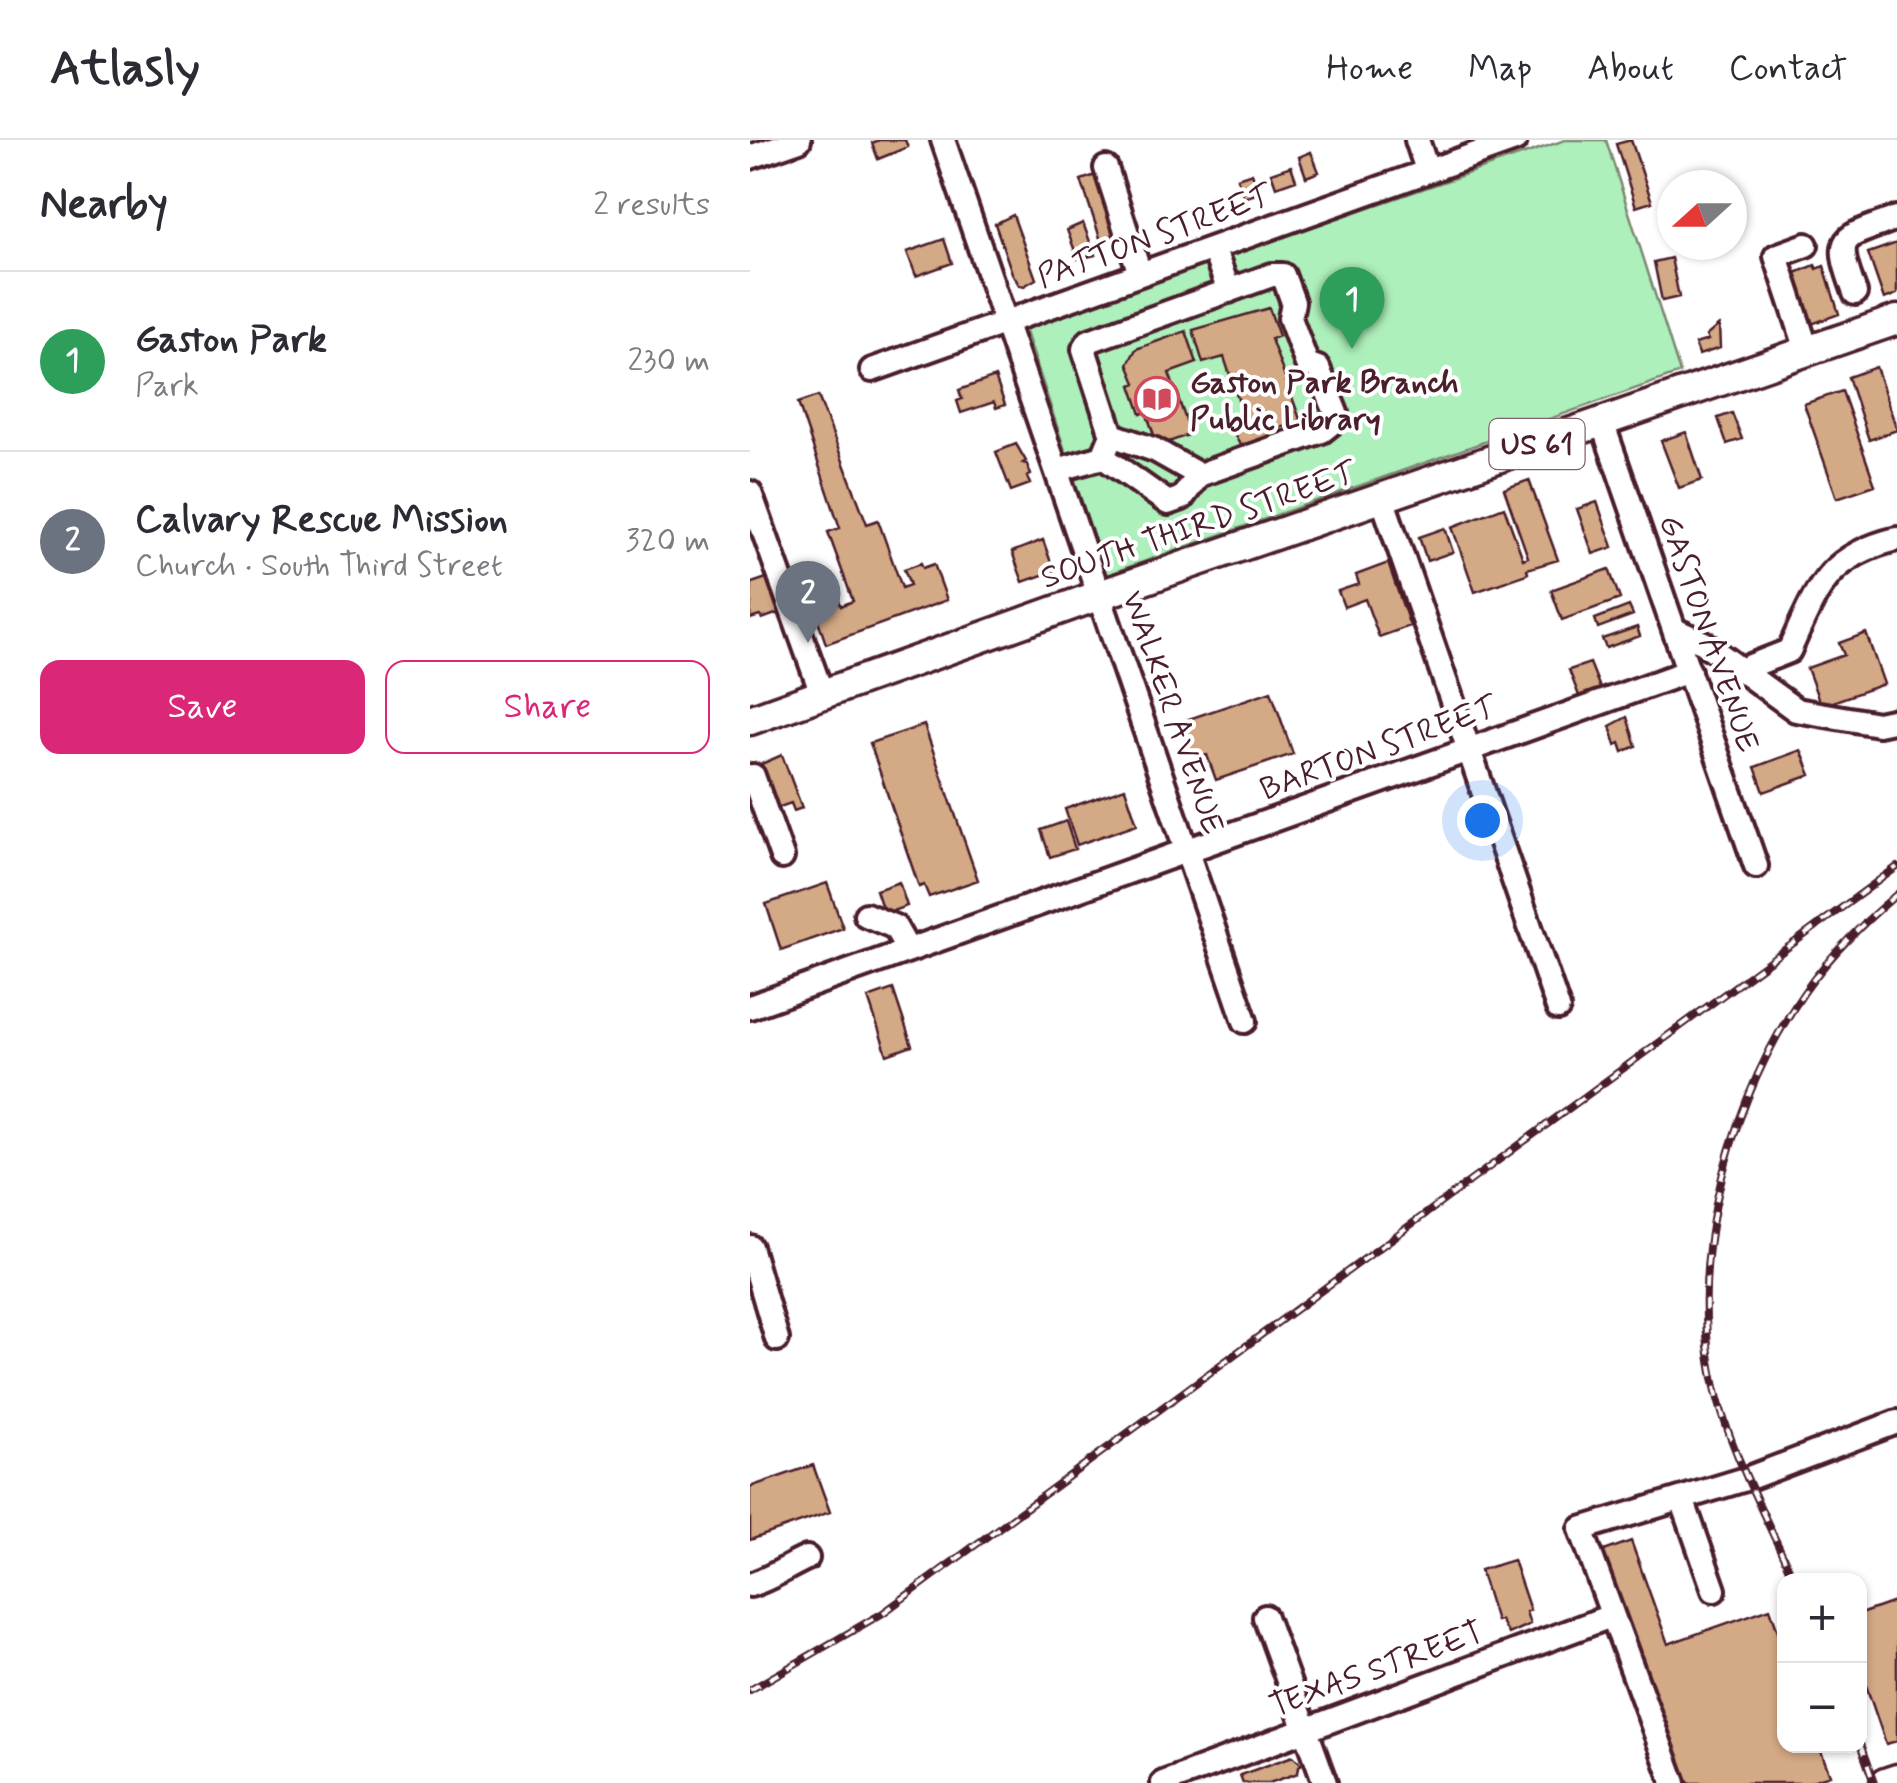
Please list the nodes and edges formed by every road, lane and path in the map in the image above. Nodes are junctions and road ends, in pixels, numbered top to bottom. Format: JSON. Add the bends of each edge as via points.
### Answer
{"nodes":[{"id":1,"x":799,"y":140,"type":"edge"},
{"id":2,"x":942,"y":140,"type":"edge"},
{"id":3,"x":1417,"y":140,"type":"edge"},
{"id":4,"x":1515,"y":140,"type":"edge"},
{"id":5,"x":750,"y":158,"type":"edge"},
{"id":6,"x":1106,"y":168,"type":"dead end"},
{"id":7,"x":1428,"y":170,"type":"junction"},
{"id":8,"x":1897,"y":218,"type":"edge"},
{"id":9,"x":1806,"y":245,"type":"dead end"},
{"id":10,"x":1213,"y":248,"type":"junction"},
{"id":11,"x":1140,"y":274,"type":"junction"},
{"id":12,"x":1229,"y":291,"type":"junction"},
{"id":13,"x":1856,"y":293,"type":"dead end"},
{"id":14,"x":1897,"y":320,"type":"edge"},
{"id":15,"x":1006,"y":323,"type":"junction"},
{"id":16,"x":1807,"y":350,"type":"junction"},
{"id":17,"x":872,"y":370,"type":"dead end"},
{"id":18,"x":1602,"y":422,"type":"junction"},
{"id":19,"x":1108,"y":446,"type":"junction"},
{"id":20,"x":1057,"y":470,"type":"junction"},
{"id":21,"x":1199,"y":475,"type":"junction"},
{"id":22,"x":750,"y":493,"type":"edge"},
{"id":23,"x":1382,"y":498,"type":"junction"},
{"id":24,"x":1897,"y":539,"type":"edge"},
{"id":25,"x":1100,"y":595,"type":"junction"},
{"id":26,"x":1675,"y":630,"type":"junction"},
{"id":27,"x":1743,"y":669,"type":"junction"},
{"id":28,"x":1690,"y":670,"type":"junction"},
{"id":29,"x":822,"y":694,"type":"junction"},
{"id":30,"x":750,"y":720,"type":"edge"},
{"id":31,"x":1897,"y":720,"type":"edge"},
{"id":32,"x":1471,"y":749,"type":"junction"},
{"id":33,"x":750,"y":777,"type":"edge"},
{"id":34,"x":1186,"y":850,"type":"junction"},
{"id":35,"x":782,"y":858,"type":"dead end"},
{"id":36,"x":1756,"y":866,"type":"dead end"},
{"id":37,"x":866,"y":915,"type":"dead end"},
{"id":38,"x":908,"y":950,"type":"junction"},
{"id":39,"x":750,"y":1007,"type":"edge"},
{"id":40,"x":1558,"y":1008,"type":"dead end"},
{"id":41,"x":1245,"y":1021,"type":"dead end"},
{"id":42,"x":750,"y":1247,"type":"edge"},
{"id":43,"x":777,"y":1339,"type":"dead end"},
{"id":44,"x":1897,"y":1422,"type":"edge"},
{"id":45,"x":1682,"y":1499,"type":"junction"},
{"id":46,"x":807,"y":1558,"type":"dead end"},
{"id":47,"x":750,"y":1585,"type":"edge"},
{"id":48,"x":1714,"y":1590,"type":"dead end"},
{"id":49,"x":1265,"y":1616,"type":"dead end"},
{"id":50,"x":1612,"y":1616,"type":"junction"},
{"id":51,"x":1305,"y":1728,"type":"junction"},
{"id":52,"x":1897,"y":1779,"type":"edge"},
{"id":53,"x":1163,"y":1783,"type":"edge"},
{"id":54,"x":1325,"y":1783,"type":"edge"},
{"id":55,"x":1674,"y":1783,"type":"edge"},
{"id":56,"x":1885,"y":1783,"type":"edge"}],
"edges":[{"from":1,"to":5,"type":"street"},
{"from":2,"to":15,"type":"street","name":"WALKER AVENUE"},
{"from":3,"to":7,"type":"street"},
{"from":4,"to":7,"type":"street","name":"PATTON STREET"},
{"from":6,"to":11,"type":"street"},
{"from":7,"to":10,"type":"street","name":"PATTON STREET"},
{"from":8,"to":13,"type":"street","via":[[1848,236],[1843,245]]},
{"from":9,"to":16,"type":"street","via":[[1776,256]]},
{"from":10,"to":11,"type":"street","name":"PATTON STREET"},
{"from":10,"to":12,"type":"street"},
{"from":11,"to":15,"type":"street","name":"PATTON STREET"},
{"from":12,"to":19,"type":"street","via":[[1089,341],[1084,349]]},
{"from":12,"to":21,"type":"street","via":[[1283,275],[1307,364],[1318,368],[1336,413],[1322,432]]},
{"from":14,"to":16,"type":"main road","name":"SOUTH THIRD STREET","number":"US 61"},
{"from":15,"to":17,"type":"street","name":"PATTON STREET"},
{"from":15,"to":20,"type":"street","name":"WALKER AVENUE"},
{"from":16,"to":18,"type":"main road","name":"SOUTH THIRD STREET","number":"US 61"},
{"from":18,"to":23,"type":"main road","name":"SOUTH THIRD STREET","number":"US 61"},
{"from":18,"to":26,"type":"street","name":"GASTON AVENUE"},
{"from":19,"to":20,"type":"street"},
{"from":19,"to":21,"type":"street","via":[[1155,450]]},
{"from":19,"to":21,"type":"street","via":[[1168,503],[1182,498]]},
{"from":20,"to":25,"type":"street","name":"WALKER AVENUE"},
{"from":22,"to":29,"type":"street"},
{"from":23,"to":25,"type":"main road","name":"SOUTH THIRD STREET","number":"US 61"},
{"from":23,"to":32,"type":"street"},
{"from":24,"to":27,"type":"street","via":[[1830,572],[1789,651]]},
{"from":25,"to":29,"type":"main road","name":"SOUTH THIRD STREET","number":"US 61"},
{"from":25,"to":34,"type":"street","name":"WALKER AVENUE"},
{"from":26,"to":27,"type":"street"},
{"from":26,"to":28,"type":"street","name":"GASTON AVENUE"},
{"from":27,"to":31,"type":"street","via":[[1796,710],[1878,724]]},
{"from":28,"to":32,"type":"street","name":"BARTON STREET"},
{"from":28,"to":36,"type":"street","name":"GASTON AVENUE"},
{"from":29,"to":30,"type":"main road","name":"SOUTH THIRD STREET","number":"US 61"},
{"from":32,"to":34,"type":"street","name":"BARTON STREET"},
{"from":32,"to":40,"type":"street"},
{"from":33,"to":35,"type":"street"},
{"from":34,"to":38,"type":"street","name":"BARTON STREET"},
{"from":34,"to":41,"type":"street","name":"WALKER AVENUE"},
{"from":37,"to":38,"type":"street","via":[[895,928]]},
{"from":38,"to":39,"type":"street","name":"BARTON STREET"},
{"from":42,"to":43,"type":"street"},
{"from":44,"to":45,"type":"street"},
{"from":45,"to":48,"type":"street"},
{"from":45,"to":50,"type":"street","via":[[1581,1529]]},
{"from":46,"to":47,"type":"street"},
{"from":49,"to":51,"type":"street"},
{"from":50,"to":51,"type":"street","name":"TEXAS STREET"},
{"from":50,"to":55,"type":"street"},
{"from":51,"to":53,"type":"street","name":"TEXAS STREET"},
{"from":51,"to":54,"type":"street"},
{"from":52,"to":56,"type":"main road"}]}
